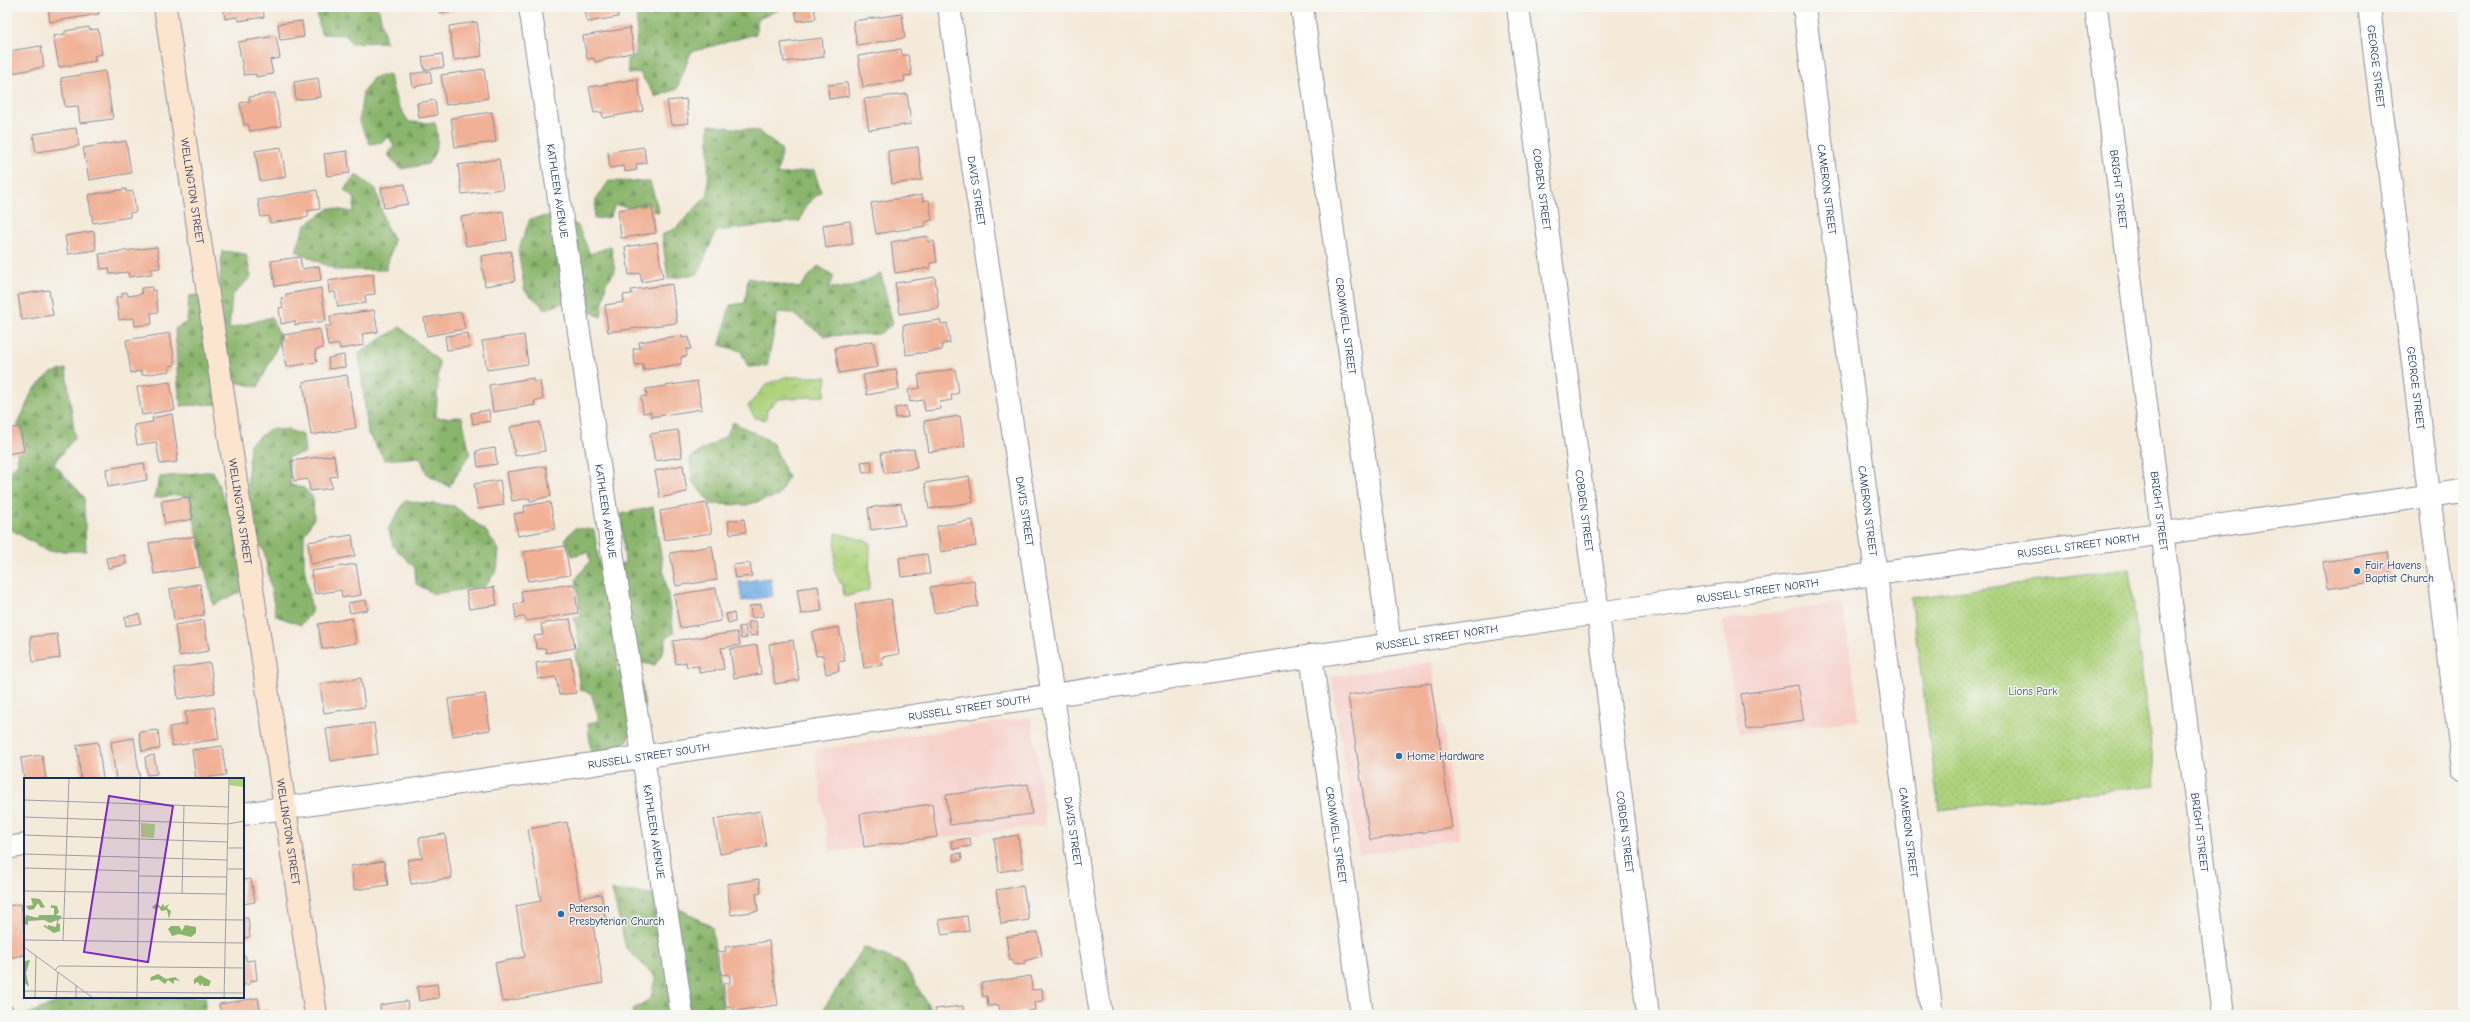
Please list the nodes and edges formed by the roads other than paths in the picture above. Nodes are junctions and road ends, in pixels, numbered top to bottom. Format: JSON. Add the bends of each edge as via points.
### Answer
{"nodes":[{"id":1,"x":166,"y":7,"type":"edge"},
{"id":2,"x":530,"y":7,"type":"edge"},
{"id":3,"x":949,"y":7,"type":"edge"},
{"id":4,"x":1302,"y":7,"type":"edge"},
{"id":5,"x":1518,"y":7,"type":"edge"},
{"id":6,"x":1804,"y":7,"type":"edge"},
{"id":7,"x":2096,"y":7,"type":"edge"},
{"id":8,"x":2369,"y":7,"type":"edge"},
{"id":9,"x":2463,"y":491,"type":"edge"},
{"id":10,"x":2428,"y":495,"type":"junction"},
{"id":11,"x":2163,"y":533,"type":"junction"},
{"id":12,"x":1875,"y":574,"type":"junction"},
{"id":13,"x":1598,"y":613,"type":"junction"},
{"id":14,"x":1390,"y":644,"type":"junction"},
{"id":15,"x":1311,"y":656,"type":"junction"},
{"id":16,"x":1054,"y":695,"type":"junction"},
{"id":17,"x":643,"y":756,"type":"junction"},
{"id":18,"x":2463,"y":769,"type":"edge"},
{"id":19,"x":285,"y":808,"type":"junction"},
{"id":20,"x":244,"y":814,"type":"edge"},
{"id":21,"x":24,"y":845,"type":"edge"},
{"id":22,"x":7,"y":848,"type":"edge"},
{"id":23,"x":316,"y":1015,"type":"edge"},
{"id":24,"x":682,"y":1015,"type":"edge"},
{"id":25,"x":1101,"y":1015,"type":"edge"},
{"id":26,"x":1362,"y":1015,"type":"edge"},
{"id":27,"x":1648,"y":1015,"type":"edge"},
{"id":28,"x":1932,"y":1015,"type":"edge"},
{"id":29,"x":2222,"y":1015,"type":"edge"}],
"edges":[{"from":1,"to":19,"type":"main road","name":"WELLINGTON STREET"},
{"from":2,"to":17,"type":"street","name":"KATHLEEN AVENUE"},
{"from":3,"to":16,"type":"street","name":"DAVIS STREET"},
{"from":4,"to":14,"type":"street","name":"CROMWELL STREET"},
{"from":5,"to":13,"type":"street","name":"COBDEN STREET"},
{"from":6,"to":12,"type":"street","name":"CAMERON STREET"},
{"from":7,"to":11,"type":"street","name":"BRIGHT STREET"},
{"from":8,"to":10,"type":"street","name":"GEORGE STREET"},
{"from":9,"to":10,"type":"street","name":"RUSSELL STREET NORTH"},
{"from":10,"to":11,"type":"street","name":"RUSSELL STREET NORTH"},
{"from":10,"to":18,"type":"street","name":"GEORGE STREET"},
{"from":11,"to":12,"type":"street","name":"RUSSELL STREET NORTH"},
{"from":11,"to":29,"type":"street","name":"BRIGHT STREET"},
{"from":12,"to":13,"type":"street","name":"RUSSELL STREET NORTH"},
{"from":12,"to":28,"type":"street","name":"CAMERON STREET"},
{"from":13,"to":14,"type":"street","name":"RUSSELL STREET NORTH"},
{"from":13,"to":27,"type":"street","name":"COBDEN STREET"},
{"from":14,"to":15,"type":"street","name":"RUSSELL STREET NORTH"},
{"from":15,"to":16,"type":"street","name":"RUSSELL STREET NORTH"},
{"from":15,"to":26,"type":"street","name":"CROMWELL STREET"},
{"from":16,"to":17,"type":"street","name":"RUSSELL STREET SOUTH"},
{"from":16,"to":25,"type":"street","name":"DAVIS STREET"},
{"from":17,"to":19,"type":"street","name":"RUSSELL STREET SOUTH"},
{"from":17,"to":24,"type":"street","name":"KATHLEEN AVENUE"},
{"from":19,"to":20,"type":"street","name":"RUSSELL STREET SOUTH"},
{"from":19,"to":23,"type":"main road","name":"WELLINGTON STREET"},
{"from":21,"to":22,"type":"street"}]}
